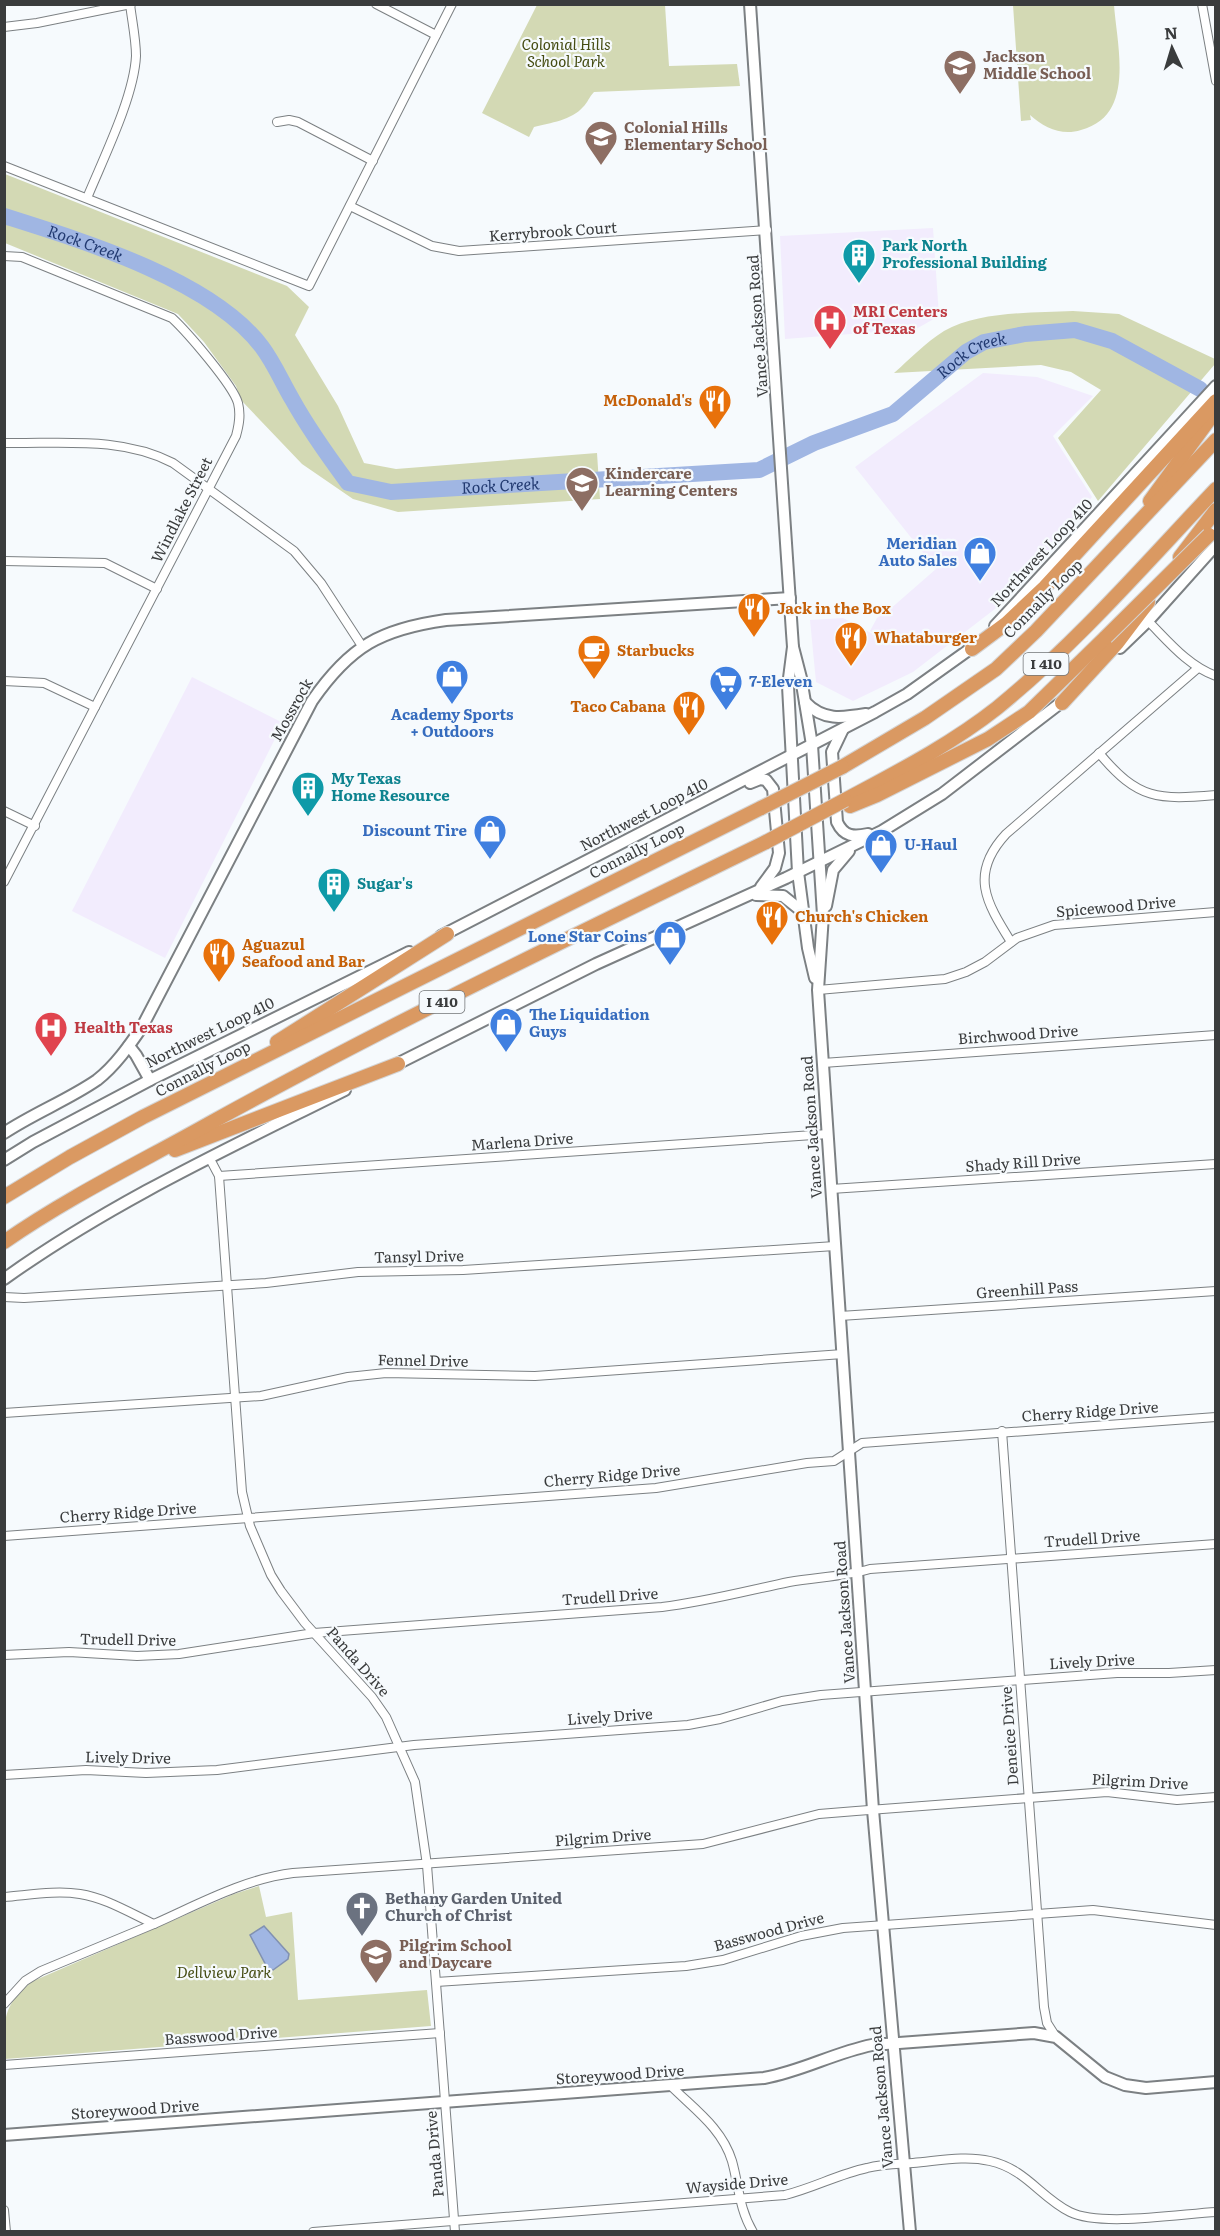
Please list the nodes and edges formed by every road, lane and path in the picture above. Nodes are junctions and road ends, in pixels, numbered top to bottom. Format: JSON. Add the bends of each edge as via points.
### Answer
{"nodes":[{"id":1,"x":376,"y":4,"type":"edge"},
{"id":2,"x":452,"y":4,"type":"edge"},
{"id":3,"x":750,"y":4,"type":"edge"},
{"id":4,"x":1202,"y":4,"type":"edge"},
{"id":5,"x":130,"y":5,"type":"edge"},
{"id":6,"x":4,"y":27,"type":"edge"},
{"id":7,"x":436,"y":35,"type":"junction"},
{"id":8,"x":1215,"y":81,"type":"edge"},
{"id":9,"x":277,"y":122,"type":"dead end"},
{"id":10,"x":373,"y":160,"type":"junction"},
{"id":11,"x":4,"y":165,"type":"edge"},
{"id":12,"x":87,"y":198,"type":"junction"},
{"id":13,"x":350,"y":206,"type":"junction"},
{"id":14,"x":767,"y":230,"type":"junction"},
{"id":15,"x":4,"y":256,"type":"edge"},
{"id":16,"x":1215,"y":386,"type":"edge"},
{"id":17,"x":1215,"y":400,"type":"edge"},
{"id":18,"x":1215,"y":411,"type":"edge"},
{"id":19,"x":1215,"y":440,"type":"edge"},
{"id":20,"x":4,"y":443,"type":"edge"},
{"id":21,"x":209,"y":488,"type":"junction"},
{"id":22,"x":1215,"y":489,"type":"edge"},
{"id":23,"x":1215,"y":510,"type":"edge"},
{"id":24,"x":1213,"y":536,"type":"edge"},
{"id":25,"x":1121,"y":542,"type":"junction"},
{"id":26,"x":4,"y":561,"type":"edge"},
{"id":27,"x":157,"y":589,"type":"junction"},
{"id":28,"x":790,"y":598,"type":"junction"},
{"id":29,"x":1148,"y":621,"type":"junction"},
{"id":30,"x":362,"y":646,"type":"junction"},
{"id":31,"x":793,"y":647,"type":"junction"},
{"id":32,"x":972,"y":649,"type":"junction"},
{"id":33,"x":1198,"y":668,"type":"junction"},
{"id":34,"x":1215,"y":676,"type":"edge"},
{"id":35,"x":4,"y":681,"type":"edge"},
{"id":36,"x":805,"y":702,"type":"junction"},
{"id":37,"x":1062,"y":703,"type":"junction"},
{"id":38,"x":95,"y":707,"type":"junction"},
{"id":39,"x":875,"y":712,"type":"junction"},
{"id":40,"x":844,"y":729,"type":"junction"},
{"id":41,"x":812,"y":745,"type":"junction"},
{"id":42,"x":1099,"y":753,"type":"junction"},
{"id":43,"x":792,"y":756,"type":"junction"},
{"id":44,"x":1215,"y":795,"type":"edge"},
{"id":45,"x":715,"y":796,"type":"junction"},
{"id":46,"x":845,"y":804,"type":"junction"},
{"id":47,"x":4,"y":811,"type":"edge"},
{"id":48,"x":35,"y":826,"type":"junction"},
{"id":49,"x":882,"y":831,"type":"junction"},
{"id":50,"x":853,"y":846,"type":"junction"},
{"id":51,"x":819,"y":862,"type":"junction"},
{"id":52,"x":798,"y":873,"type":"junction"},
{"id":53,"x":4,"y":882,"type":"edge"},
{"id":54,"x":754,"y":893,"type":"junction"},
{"id":55,"x":803,"y":912,"type":"junction"},
{"id":56,"x":1215,"y":912,"type":"edge"},
{"id":57,"x":823,"y":915,"type":"junction"},
{"id":58,"x":447,"y":934,"type":"junction"},
{"id":59,"x":1011,"y":942,"type":"junction"},
{"id":60,"x":818,"y":990,"type":"junction"},
{"id":61,"x":1215,"y":1035,"type":"edge"},
{"id":62,"x":129,"y":1046,"type":"junction"},
{"id":63,"x":823,"y":1063,"type":"junction"},
{"id":64,"x":398,"y":1064,"type":"junction"},
{"id":65,"x":232,"y":1072,"type":"junction"},
{"id":66,"x":150,"y":1080,"type":"junction"},
{"id":67,"x":4,"y":1133,"type":"edge"},
{"id":68,"x":828,"y":1134,"type":"junction"},
{"id":69,"x":210,"y":1159,"type":"junction"},
{"id":70,"x":4,"y":1160,"type":"edge"},
{"id":71,"x":1215,"y":1164,"type":"edge"},
{"id":72,"x":123,"y":1171,"type":"junction"},
{"id":73,"x":219,"y":1176,"type":"junction"},
{"id":74,"x":831,"y":1189,"type":"junction"},
{"id":75,"x":4,"y":1197,"type":"edge"},
{"id":76,"x":4,"y":1242,"type":"edge"},
{"id":77,"x":835,"y":1246,"type":"junction"},
{"id":78,"x":4,"y":1279,"type":"edge"},
{"id":79,"x":227,"y":1286,"type":"junction"},
{"id":80,"x":1215,"y":1290,"type":"edge"},
{"id":81,"x":4,"y":1297,"type":"edge"},
{"id":82,"x":840,"y":1317,"type":"junction"},
{"id":83,"x":843,"y":1354,"type":"junction"},
{"id":84,"x":235,"y":1398,"type":"junction"},
{"id":85,"x":4,"y":1413,"type":"edge"},
{"id":86,"x":1215,"y":1417,"type":"edge"},
{"id":87,"x":1002,"y":1431,"type":"junction"},
{"id":88,"x":849,"y":1452,"type":"junction"},
{"id":89,"x":248,"y":1517,"type":"junction"},
{"id":90,"x":4,"y":1536,"type":"edge"},
{"id":91,"x":1215,"y":1544,"type":"edge"},
{"id":92,"x":1010,"y":1558,"type":"junction"},
{"id":93,"x":857,"y":1573,"type":"junction"},
{"id":94,"x":314,"y":1633,"type":"junction"},
{"id":95,"x":4,"y":1655,"type":"edge"},
{"id":96,"x":1215,"y":1670,"type":"edge"},
{"id":97,"x":1019,"y":1680,"type":"junction"},
{"id":98,"x":865,"y":1691,"type":"junction"},
{"id":99,"x":400,"y":1747,"type":"junction"},
{"id":100,"x":4,"y":1775,"type":"edge"},
{"id":101,"x":1028,"y":1797,"type":"junction"},
{"id":102,"x":1215,"y":1797,"type":"edge"},
{"id":103,"x":873,"y":1809,"type":"junction"},
{"id":104,"x":427,"y":1865,"type":"junction"},
{"id":105,"x":4,"y":1897,"type":"edge"},
{"id":106,"x":1037,"y":1913,"type":"junction"},
{"id":107,"x":154,"y":1924,"type":"junction"},
{"id":108,"x":881,"y":1925,"type":"junction"},
{"id":109,"x":1215,"y":1925,"type":"edge"},
{"id":110,"x":436,"y":1982,"type":"junction"},
{"id":111,"x":4,"y":2004,"type":"edge"},
{"id":112,"x":440,"y":2033,"type":"junction"},
{"id":113,"x":1056,"y":2037,"type":"junction"},
{"id":114,"x":893,"y":2044,"type":"junction"},
{"id":115,"x":4,"y":2065,"type":"edge"},
{"id":116,"x":1215,"y":2082,"type":"edge"},
{"id":117,"x":671,"y":2086,"type":"junction"},
{"id":118,"x":445,"y":2103,"type":"junction"},
{"id":119,"x":4,"y":2135,"type":"edge"},
{"id":120,"x":904,"y":2164,"type":"junction"},
{"id":121,"x":739,"y":2199,"type":"junction"},
{"id":122,"x":4,"y":2210,"type":"edge"},
{"id":123,"x":1215,"y":2212,"type":"edge"},
{"id":124,"x":454,"y":2221,"type":"junction"},
{"id":125,"x":6,"y":2232,"type":"edge"},
{"id":126,"x":313,"y":2232,"type":"edge"},
{"id":127,"x":455,"y":2232,"type":"edge"},
{"id":128,"x":753,"y":2232,"type":"edge"},
{"id":129,"x":910,"y":2232,"type":"edge"}],
"edges":[{"from":1,"to":7,"type":"street"},
{"from":2,"to":7,"type":"street"},
{"from":3,"to":14,"type":"main road","name":"Vance Jackson Road"},
{"from":4,"to":8,"type":"street"},
{"from":5,"to":6,"type":"street"},
{"from":5,"to":12,"type":"street","via":[[136,57],[133,74]]},
{"from":7,"to":10,"type":"street"},
{"from":9,"to":10,"type":"street","via":[[298,122]]},
{"from":10,"to":13,"type":"street"},
{"from":11,"to":12,"type":"street"},
{"from":12,"to":13,"type":"street","via":[[309,286]]},
{"from":13,"to":14,"type":"street","name":"Kerrybrook Court","via":[[432,246],[459,251]]},
{"from":14,"to":28,"type":"main road","name":"Vance Jackson Road"},
{"from":15,"to":21,"type":"street","name":"Windlake Street","via":[[22,257],[155,310],[185,330],[238,403],[236,436]]},
{"from":16,"to":32,"type":"main road","name":"Northwest Loop 410"},
{"from":17,"to":32,"type":"highway","via":[[1046,587]]},
{"from":18,"to":25,"type":"highway"},
{"from":19,"to":25,"type":"highway","name":"Connally Loop","number":"I 410"},
{"from":20,"to":21,"type":"street","via":[[123,446],[160,457]]},
{"from":21,"to":27,"type":"street","name":"Windlake Street"},
{"from":21,"to":30,"type":"street","via":[[294,551],[321,583]]},
{"from":22,"to":46,"type":"highway","number":"I 410","via":[[1067,646],[996,708]]},
{"from":23,"to":37,"type":"highway","via":[[1117,643]]},
{"from":24,"to":29,"type":"main road"},
{"from":24,"to":46,"type":"highway","bridge":true,"via":[[1029,712],[988,739],[877,795]]},
{"from":25,"to":65,"type":"highway","name":"Connally Loop","number":"I 410","bridge":true,"via":[[996,669],[842,767]]},
{"from":26,"to":27,"type":"street","via":[[105,563]]},
{"from":27,"to":38,"type":"street","name":"Windlake Street"},
{"from":28,"to":30,"type":"main road","name":"Mossrock","via":[[446,621],[392,632]]},
{"from":28,"to":31,"type":"main road","name":"Vance Jackson Road"},
{"from":29,"to":33,"type":"street"},
{"from":29,"to":37,"type":"main road"},
{"from":30,"to":62,"type":"main road","name":"Mossrock","via":[[338,667],[312,701]]},
{"from":31,"to":36,"type":"main road","name":"Vance Jackson Road"},
{"from":31,"to":43,"type":"main road","name":"Vance Jackson Road","via":[[788,686]]},
{"from":32,"to":39,"type":"main road","name":"Northwest Loop 410"},
{"from":33,"to":34,"type":"street"},
{"from":33,"to":42,"type":"street"},
{"from":35,"to":38,"type":"street","via":[[44,682]]},
{"from":36,"to":39,"type":"main road","via":[[830,718]]},
{"from":36,"to":41,"type":"main road","name":"Vance Jackson Road"},
{"from":37,"to":49,"type":"main road","via":[[942,794]]},
{"from":38,"to":48,"type":"street","name":"Windlake Street"},
{"from":39,"to":40,"type":"main road","name":"Northwest Loop 410"},
{"from":40,"to":41,"type":"main road","name":"Northwest Loop 410"},
{"from":40,"to":49,"type":"main road","via":[[832,752],[837,822],[840,829],[852,836]]},
{"from":41,"to":43,"type":"main road","name":"Northwest Loop 410"},
{"from":41,"to":51,"type":"main road","name":"Vance Jackson Road"},
{"from":42,"to":44,"type":"street","via":[[1123,779],[1151,795]]},
{"from":42,"to":59,"type":"street","via":[[1006,834],[988,858],[985,894]]},
{"from":43,"to":45,"type":"main road","name":"Northwest Loop 410"},
{"from":43,"to":52,"type":"main road","name":"Vance Jackson Road"},
{"from":45,"to":54,"type":"main road","via":[[760,779],[773,789],[779,853],[769,879]]},
{"from":45,"to":58,"type":"main road","name":"Northwest Loop 410"},
{"from":46,"to":72,"type":"highway","number":"I 410","bridge":true,"via":[[307,1070]]},
{"from":47,"to":48,"type":"street"},
{"from":48,"to":53,"type":"street","name":"Windlake Street"},
{"from":49,"to":50,"type":"main road"},
{"from":50,"to":51,"type":"main road"},
{"from":50,"to":57,"type":"main road","via":[[833,870]]},
{"from":51,"to":52,"type":"main road"},
{"from":51,"to":57,"type":"main road","name":"Vance Jackson Road"},
{"from":52,"to":54,"type":"main road"},
{"from":52,"to":55,"type":"main road","name":"Vance Jackson Road"},
{"from":54,"to":55,"type":"main road","via":[[783,896]]},
{"from":54,"to":64,"type":"main road","via":[[596,964]]},
{"from":55,"to":60,"type":"main road","name":"Vance Jackson Road"},
{"from":56,"to":59,"type":"street","name":"Spicewood Drive","via":[[1074,922],[1035,931]]},
{"from":57,"to":60,"type":"main road","name":"Vance Jackson Road"},
{"from":58,"to":65,"type":"highway"},
{"from":58,"to":66,"type":"main road","name":"Northwest Loop 410"},
{"from":59,"to":60,"type":"street","name":"Spicewood Drive","via":[[984,962],[945,979]]},
{"from":60,"to":63,"type":"main road","name":"Vance Jackson Road"},
{"from":61,"to":63,"type":"street","name":"Birchwood Drive"},
{"from":62,"to":66,"type":"main road"},
{"from":62,"to":67,"type":"main road","name":"Mossrock","via":[[98,1079]]},
{"from":63,"to":68,"type":"main road","name":"Vance Jackson Road"},
{"from":64,"to":69,"type":"main road"},
{"from":64,"to":72,"type":"highway"},
{"from":65,"to":75,"type":"highway","name":"Connally Loop","number":"I 410","via":[[104,1137]]},
{"from":66,"to":70,"type":"main road","name":"Northwest Loop 410"},
{"from":68,"to":73,"type":"street","name":"Marlena Drive"},
{"from":68,"to":74,"type":"main road","name":"Vance Jackson Road"},
{"from":69,"to":73,"type":"street","name":"Panda Drive"},
{"from":69,"to":78,"type":"main road","via":[[105,1213]]},
{"from":71,"to":74,"type":"street","name":"Shady Rill Drive"},
{"from":72,"to":76,"type":"highway","number":"I 410"},
{"from":73,"to":79,"type":"street","name":"Panda Drive"},
{"from":74,"to":77,"type":"main road","name":"Vance Jackson Road"},
{"from":77,"to":79,"type":"street","name":"Tansyl Drive","via":[[463,1270],[358,1272]]},
{"from":77,"to":82,"type":"main road","name":"Vance Jackson Road"},
{"from":79,"to":81,"type":"street","name":"Tansyl Drive"},
{"from":79,"to":84,"type":"street","name":"Panda Drive"},
{"from":80,"to":82,"type":"street","name":"Greenhill Pass"},
{"from":82,"to":83,"type":"main road","name":"Vance Jackson Road"},
{"from":83,"to":84,"type":"street","name":"Fennel Drive","via":[[536,1376],[375,1374]]},
{"from":83,"to":88,"type":"main road","name":"Vance Jackson Road"},
{"from":84,"to":85,"type":"street","name":"Fennel Drive"},
{"from":84,"to":89,"type":"street","name":"Panda Drive","via":[[242,1492]]},
{"from":86,"to":87,"type":"street","name":"Cherry Ridge Drive"},
{"from":87,"to":88,"type":"street","name":"Cherry Ridge Drive","via":[[862,1443]]},
{"from":87,"to":92,"type":"street","name":"Deneice Drive"},
{"from":88,"to":89,"type":"street","name":"Cherry Ridge Drive","via":[[834,1461],[656,1488]]},
{"from":88,"to":93,"type":"main road","name":"Vance Jackson Road"},
{"from":89,"to":90,"type":"street","name":"Cherry Ridge Drive"},
{"from":89,"to":94,"type":"street","name":"Panda Drive","via":[[271,1575]]},
{"from":91,"to":92,"type":"street","name":"Trudell Drive"},
{"from":92,"to":93,"type":"street","name":"Trudell Drive"},
{"from":92,"to":97,"type":"street","name":"Deneice Drive"},
{"from":93,"to":94,"type":"street","name":"Trudell Drive","via":[[662,1607]]},
{"from":93,"to":98,"type":"main road","name":"Vance Jackson Road"},
{"from":94,"to":95,"type":"street","name":"Trudell Drive","via":[[179,1654]]},
{"from":94,"to":99,"type":"street","name":"Panda Drive","via":[[372,1697]]},
{"from":96,"to":97,"type":"street","name":"Lively Drive"},
{"from":97,"to":98,"type":"street","name":"Lively Drive"},
{"from":97,"to":101,"type":"street","name":"Deneice Drive"},
{"from":98,"to":99,"type":"street","name":"Lively Drive","via":[[782,1701],[688,1725]]},
{"from":98,"to":103,"type":"main road","name":"Vance Jackson Road"},
{"from":99,"to":100,"type":"street","name":"Lively Drive","via":[[217,1770],[86,1770]]},
{"from":99,"to":104,"type":"street","name":"Panda Drive","via":[[416,1782]]},
{"from":101,"to":102,"type":"street","name":"Pilgrim Drive","via":[[1115,1792],[1176,1800]]},
{"from":101,"to":103,"type":"street","name":"Pilgrim Drive"},
{"from":101,"to":106,"type":"street","name":"Deneice Drive"},
{"from":103,"to":104,"type":"street","name":"Pilgrim Drive","via":[[819,1814],[703,1844]]},
{"from":103,"to":108,"type":"main road","name":"Vance Jackson Road"},
{"from":104,"to":107,"type":"street","name":"Pilgrim Drive","via":[[265,1878]]},
{"from":104,"to":110,"type":"street","name":"Panda Drive"},
{"from":105,"to":107,"type":"street","via":[[79,1894]]},
{"from":106,"to":108,"type":"street","name":"Basswood Drive"},
{"from":106,"to":109,"type":"street","name":"Basswood Drive","via":[[1105,1910]]},
{"from":106,"to":113,"type":"street","name":"Deneice Drive","via":[[1044,2007],[1047,2023]]},
{"from":107,"to":111,"type":"street","name":"Pilgrim Drive","via":[[41,1971],[25,1981]]},
{"from":108,"to":110,"type":"street","name":"Basswood Drive","via":[[831,1930],[723,1960],[686,1966]]},
{"from":108,"to":114,"type":"main road","name":"Vance Jackson Road"},
{"from":110,"to":112,"type":"street","name":"Panda Drive"},
{"from":112,"to":115,"type":"street","name":"Basswood Drive"},
{"from":112,"to":118,"type":"street","name":"Panda Drive"},
{"from":113,"to":114,"type":"main road","name":"Storeywood Drive","via":[[1023,2033]]},
{"from":113,"to":116,"type":"main road","via":[[1094,2070],[1125,2085],[1146,2088]]},
{"from":114,"to":117,"type":"main road","name":"Storeywood Drive","via":[[853,2049],[784,2075]]},
{"from":114,"to":120,"type":"main road","name":"Vance Jackson Road"},
{"from":117,"to":118,"type":"main road","name":"Storeywood Drive"},
{"from":117,"to":121,"type":"street","via":[[720,2134],[731,2160]]},
{"from":118,"to":119,"type":"main road","name":"Storeywood Drive"},
{"from":118,"to":124,"type":"street","name":"Panda Drive"},
{"from":120,"to":121,"type":"street","name":"Wayside Drive","via":[[866,2168],[785,2195]]},
{"from":120,"to":123,"type":"street","name":"Wayside Drive","via":[[970,2159],[1001,2164],[1021,2173],[1070,2212],[1094,2219]]},
{"from":120,"to":129,"type":"main road","name":"Vance Jackson Road"},
{"from":121,"to":124,"type":"street","name":"Wayside Drive"},
{"from":121,"to":128,"type":"street"},
{"from":122,"to":125,"type":"street"},
{"from":124,"to":126,"type":"street","name":"Wayside Drive"},
{"from":124,"to":127,"type":"street","name":"Panda Drive"}]}
